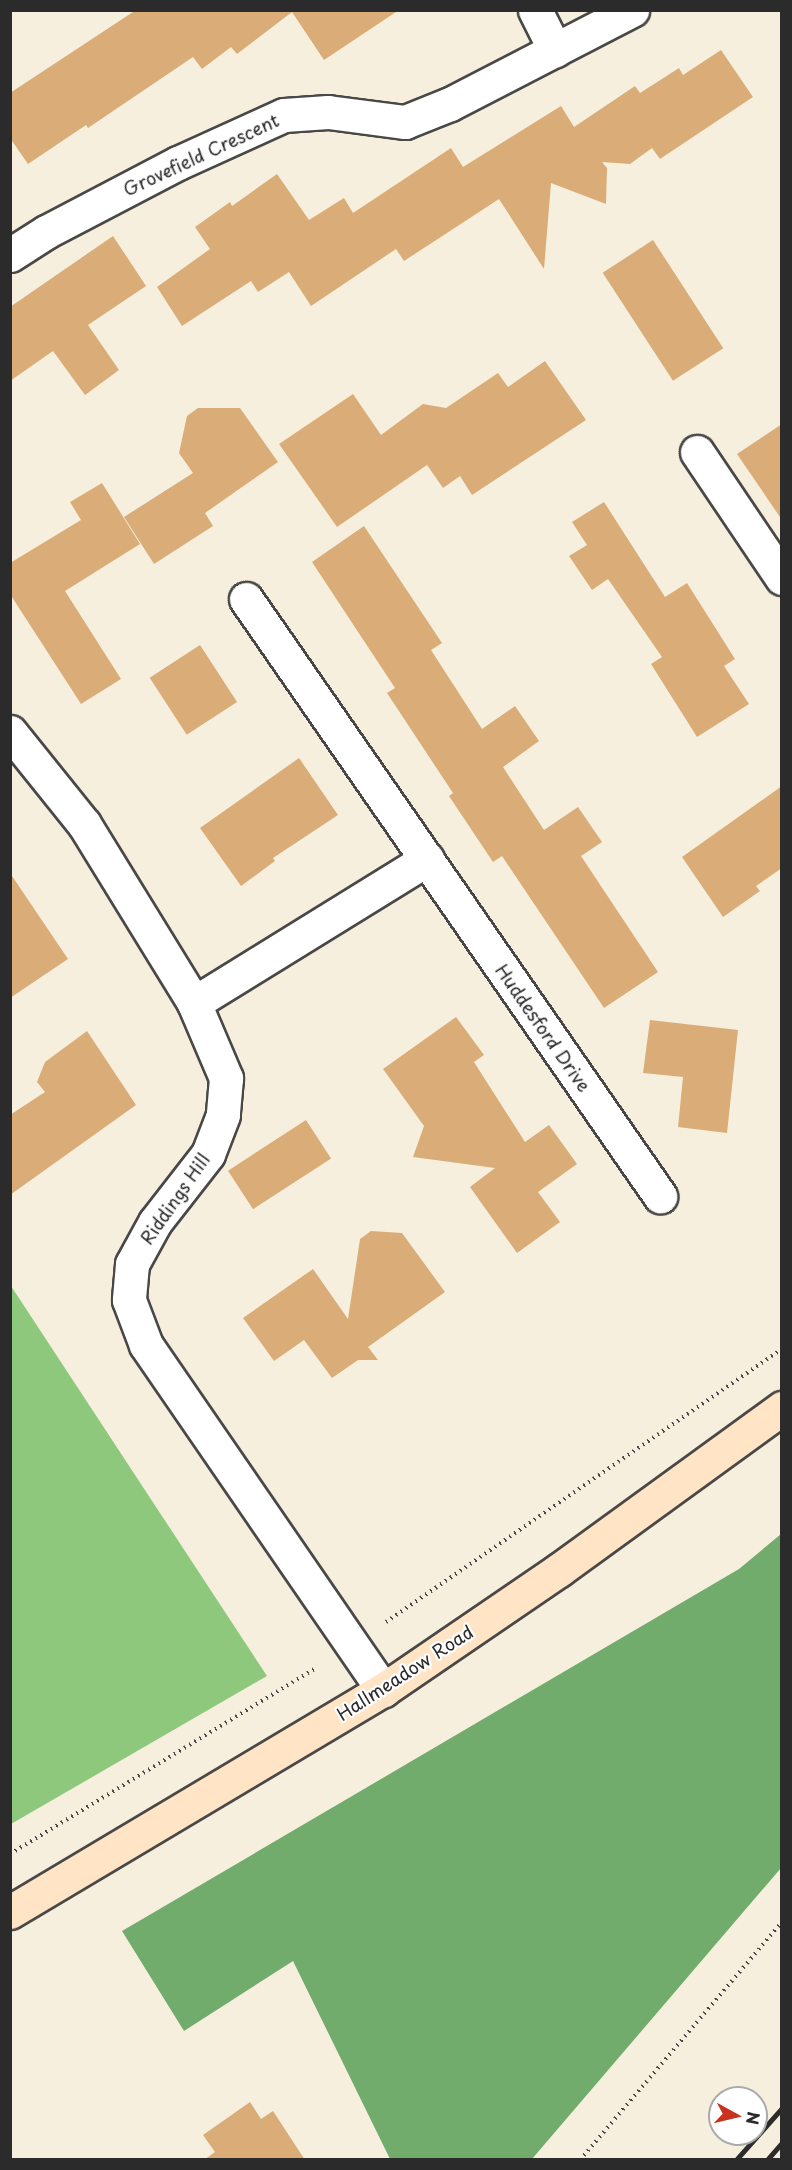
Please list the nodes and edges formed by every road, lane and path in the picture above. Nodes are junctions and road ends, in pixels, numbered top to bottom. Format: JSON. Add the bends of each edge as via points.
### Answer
{"nodes":[{"id":1,"x":535,"y":10,"type":"edge"},
{"id":2,"x":632,"y":10,"type":"edge"},
{"id":3,"x":555,"y":50,"type":"junction"},
{"id":4,"x":10,"y":255,"type":"edge"},
{"id":5,"x":697,"y":452,"type":"dead end"},
{"id":6,"x":782,"y":578,"type":"edge"},
{"id":7,"x":246,"y":598,"type":"dead end"},
{"id":8,"x":10,"y":732,"type":"edge"},
{"id":9,"x":427,"y":859,"type":"junction"},
{"id":10,"x":194,"y":1003,"type":"junction"},
{"id":11,"x":660,"y":1196,"type":"dead end"},
{"id":12,"x":782,"y":1349,"type":"edge"},
{"id":13,"x":782,"y":1408,"type":"edge"},
{"id":14,"x":352,"y":1646,"type":"junction"},
{"id":15,"x":382,"y":1690,"type":"junction"},
{"id":16,"x":10,"y":1854,"type":"edge"},
{"id":17,"x":10,"y":1912,"type":"edge"},
{"id":18,"x":782,"y":1922,"type":"edge"},
{"id":19,"x":580,"y":2160,"type":"edge"}],
"edges":[{"from":1,"to":3,"type":"street"},
{"from":2,"to":3,"type":"street","name":"Grovefield Crescent"},
{"from":3,"to":4,"type":"street","name":"Grovefield Crescent","via":[[450,104],[405,122],[328,112],[284,116],[178,163]]},
{"from":5,"to":6,"type":"street"},
{"from":7,"to":9,"type":"street","name":"Huddesford Drive"},
{"from":8,"to":10,"type":"street","name":"Riddings Hill","via":[[84,824]]},
{"from":9,"to":10,"type":"street"},
{"from":9,"to":11,"type":"street","name":"Huddesford Drive"},
{"from":10,"to":14,"type":"street","name":"Riddings Hill","via":[[226,1078],[223,1115],[208,1154],[155,1222],[132,1264],[129,1300],[146,1346]]},
{"from":12,"to":14,"type":"path"},
{"from":13,"to":15,"type":"street","name":"Hallmeadow Road","via":[[559,1570]]},
{"from":14,"to":15,"type":"street","name":"Riddings Hill"},
{"from":14,"to":16,"type":"path"},
{"from":15,"to":17,"type":"street","name":"Hallmeadow Road"},
{"from":18,"to":19,"type":"path"}]}
